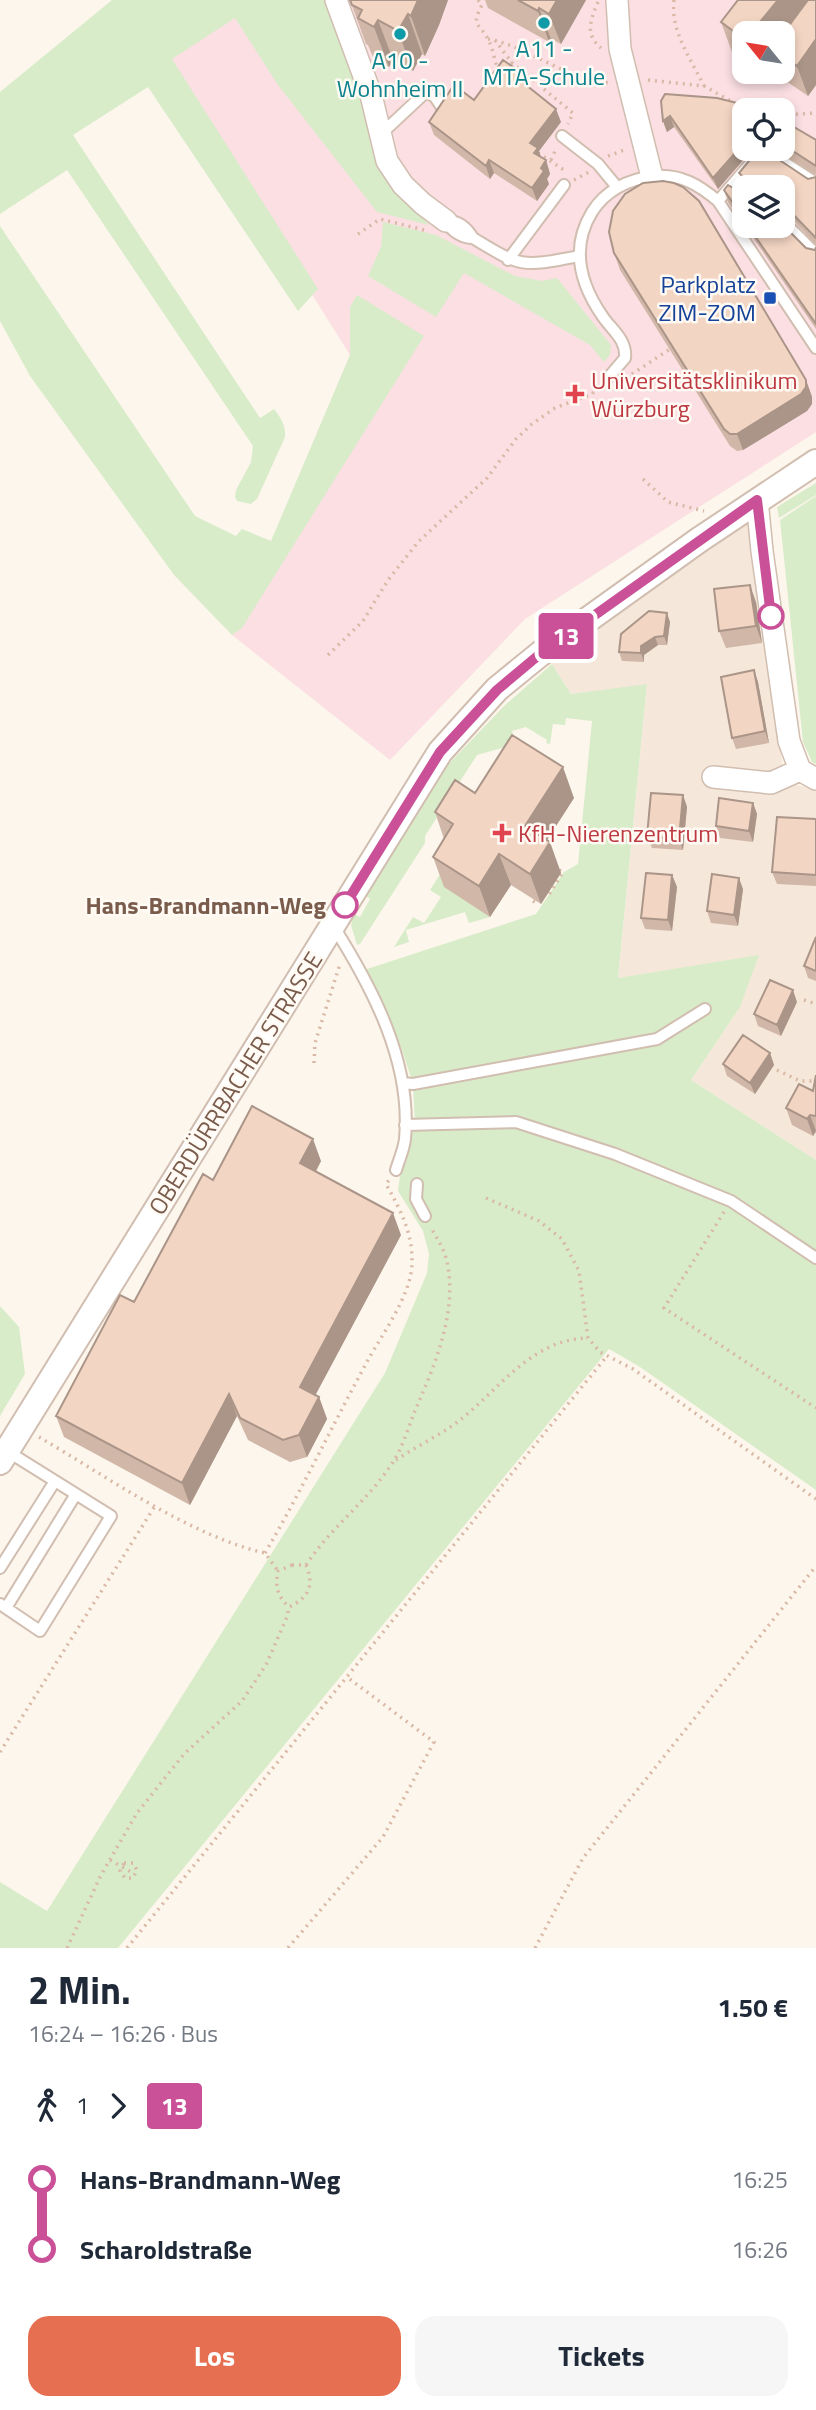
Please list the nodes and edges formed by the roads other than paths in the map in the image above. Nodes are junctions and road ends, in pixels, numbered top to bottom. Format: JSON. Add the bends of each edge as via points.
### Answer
{"nodes":[{"id":1,"x":336,"y":0,"type":"edge"},
{"id":2,"x":617,"y":0,"type":"edge"},
{"id":3,"x":443,"y":109,"type":"edge"},
{"id":4,"x":380,"y":135,"type":"junction"},
{"id":5,"x":560,"y":141,"type":"road end"},
{"id":6,"x":741,"y":175,"type":"edge"},
{"id":7,"x":652,"y":177,"type":"junction"},
{"id":8,"x":816,"y":183,"type":"edge"},
{"id":9,"x":564,"y":185,"type":"dead end"},
{"id":10,"x":732,"y":186,"type":"edge"},
{"id":11,"x":617,"y":187,"type":"junction"},
{"id":12,"x":718,"y":201,"type":"junction"},
{"id":13,"x":446,"y":221,"type":"joint"},
{"id":14,"x":795,"y":233,"type":"edge"},
{"id":15,"x":816,"y":254,"type":"edge"},
{"id":16,"x":579,"y":256,"type":"junction"},
{"id":17,"x":508,"y":260,"type":"junction"},
{"id":18,"x":816,"y":348,"type":"edge"},
{"id":19,"x":608,"y":378,"type":"road end"},
{"id":20,"x":816,"y":462,"type":"edge"},
{"id":21,"x":757,"y":500,"type":"junction"},
{"id":22,"x":808,"y":775,"type":"edge"},
{"id":23,"x":713,"y":777,"type":"dead end"},
{"id":24,"x":333,"y":925,"type":"junction"},
{"id":25,"x":705,"y":1009,"type":"dead end"},
{"id":26,"x":403,"y":1083,"type":"junction"},
{"id":27,"x":405,"y":1125,"type":"junction"},
{"id":28,"x":396,"y":1170,"type":"road end"},
{"id":29,"x":417,"y":1184,"type":"dead end"},
{"id":30,"x":425,"y":1216,"type":"road end"},
{"id":31,"x":816,"y":1258,"type":"edge"},
{"id":32,"x":4,"y":1456,"type":"edge"},
{"id":33,"x":55,"y":1481,"type":"junction"},
{"id":34,"x":76,"y":1494,"type":"junction"},
{"id":35,"x":0,"y":1568,"type":"edge"},
{"id":36,"x":3,"y":1606,"type":"edge"}],
"edges":[{"from":1,"to":4,"type":"street","via":[[371,95]]},
{"from":2,"to":7,"type":"street","via":[[620,49]]},
{"from":3,"to":4,"type":"lane","via":[[426,92]]},
{"from":4,"to":13,"type":"street","via":[[387,161],[403,185]]},
{"from":5,"to":11,"type":"lane","via":[[598,164]]},
{"from":6,"to":8,"type":"lane","via":[[757,156],[768,152]]},
{"from":7,"to":11,"type":"lane"},
{"from":7,"to":12,"type":"lane","via":[[689,181]]},
{"from":9,"to":17,"type":"lane"},
{"from":10,"to":12,"type":"lane"},
{"from":11,"to":16,"type":"lane","via":[[587,220]]},
{"from":12,"to":18,"type":"lane"},
{"from":13,"to":17,"type":"lane","via":[[453,220]]},
{"from":14,"to":15,"type":"lane"},
{"from":16,"to":17,"type":"lane","via":[[526,265]]},
{"from":16,"to":19,"type":"lane","via":[[587,292],[625,345],[622,364]]},
{"from":20,"to":21,"type":"street","name":"OBERDÜRRBACHER STRASSE"},
{"from":21,"to":22,"type":"street","via":[[789,741]]},
{"from":21,"to":24,"type":"street","name":"OBERDÜRRBACHER STRASSE","via":[[540,654],[497,690],[440,752]]},
{"from":22,"to":23,"type":"street","via":[[771,783]]},
{"from":24,"to":26,"type":"lane","via":[[391,1039]]},
{"from":24,"to":32,"type":"street","name":"OBERDÜRRBACHER STRASSE"},
{"from":25,"to":26,"type":"lane","via":[[657,1039]]},
{"from":26,"to":27,"type":"lane"},
{"from":27,"to":28,"type":"lane"},
{"from":27,"to":31,"type":"lane","via":[[516,1122],[615,1154],[731,1201]]},
{"from":29,"to":30,"type":"lane","via":[[416,1199]]},
{"from":32,"to":33,"type":"lane"},
{"from":33,"to":34,"type":"lane"},
{"from":33,"to":35,"type":"lane"},
{"from":34,"to":36,"type":"lane"},
{"from":34,"to":36,"type":"lane","via":[[111,1516],[40,1631]]}]}
